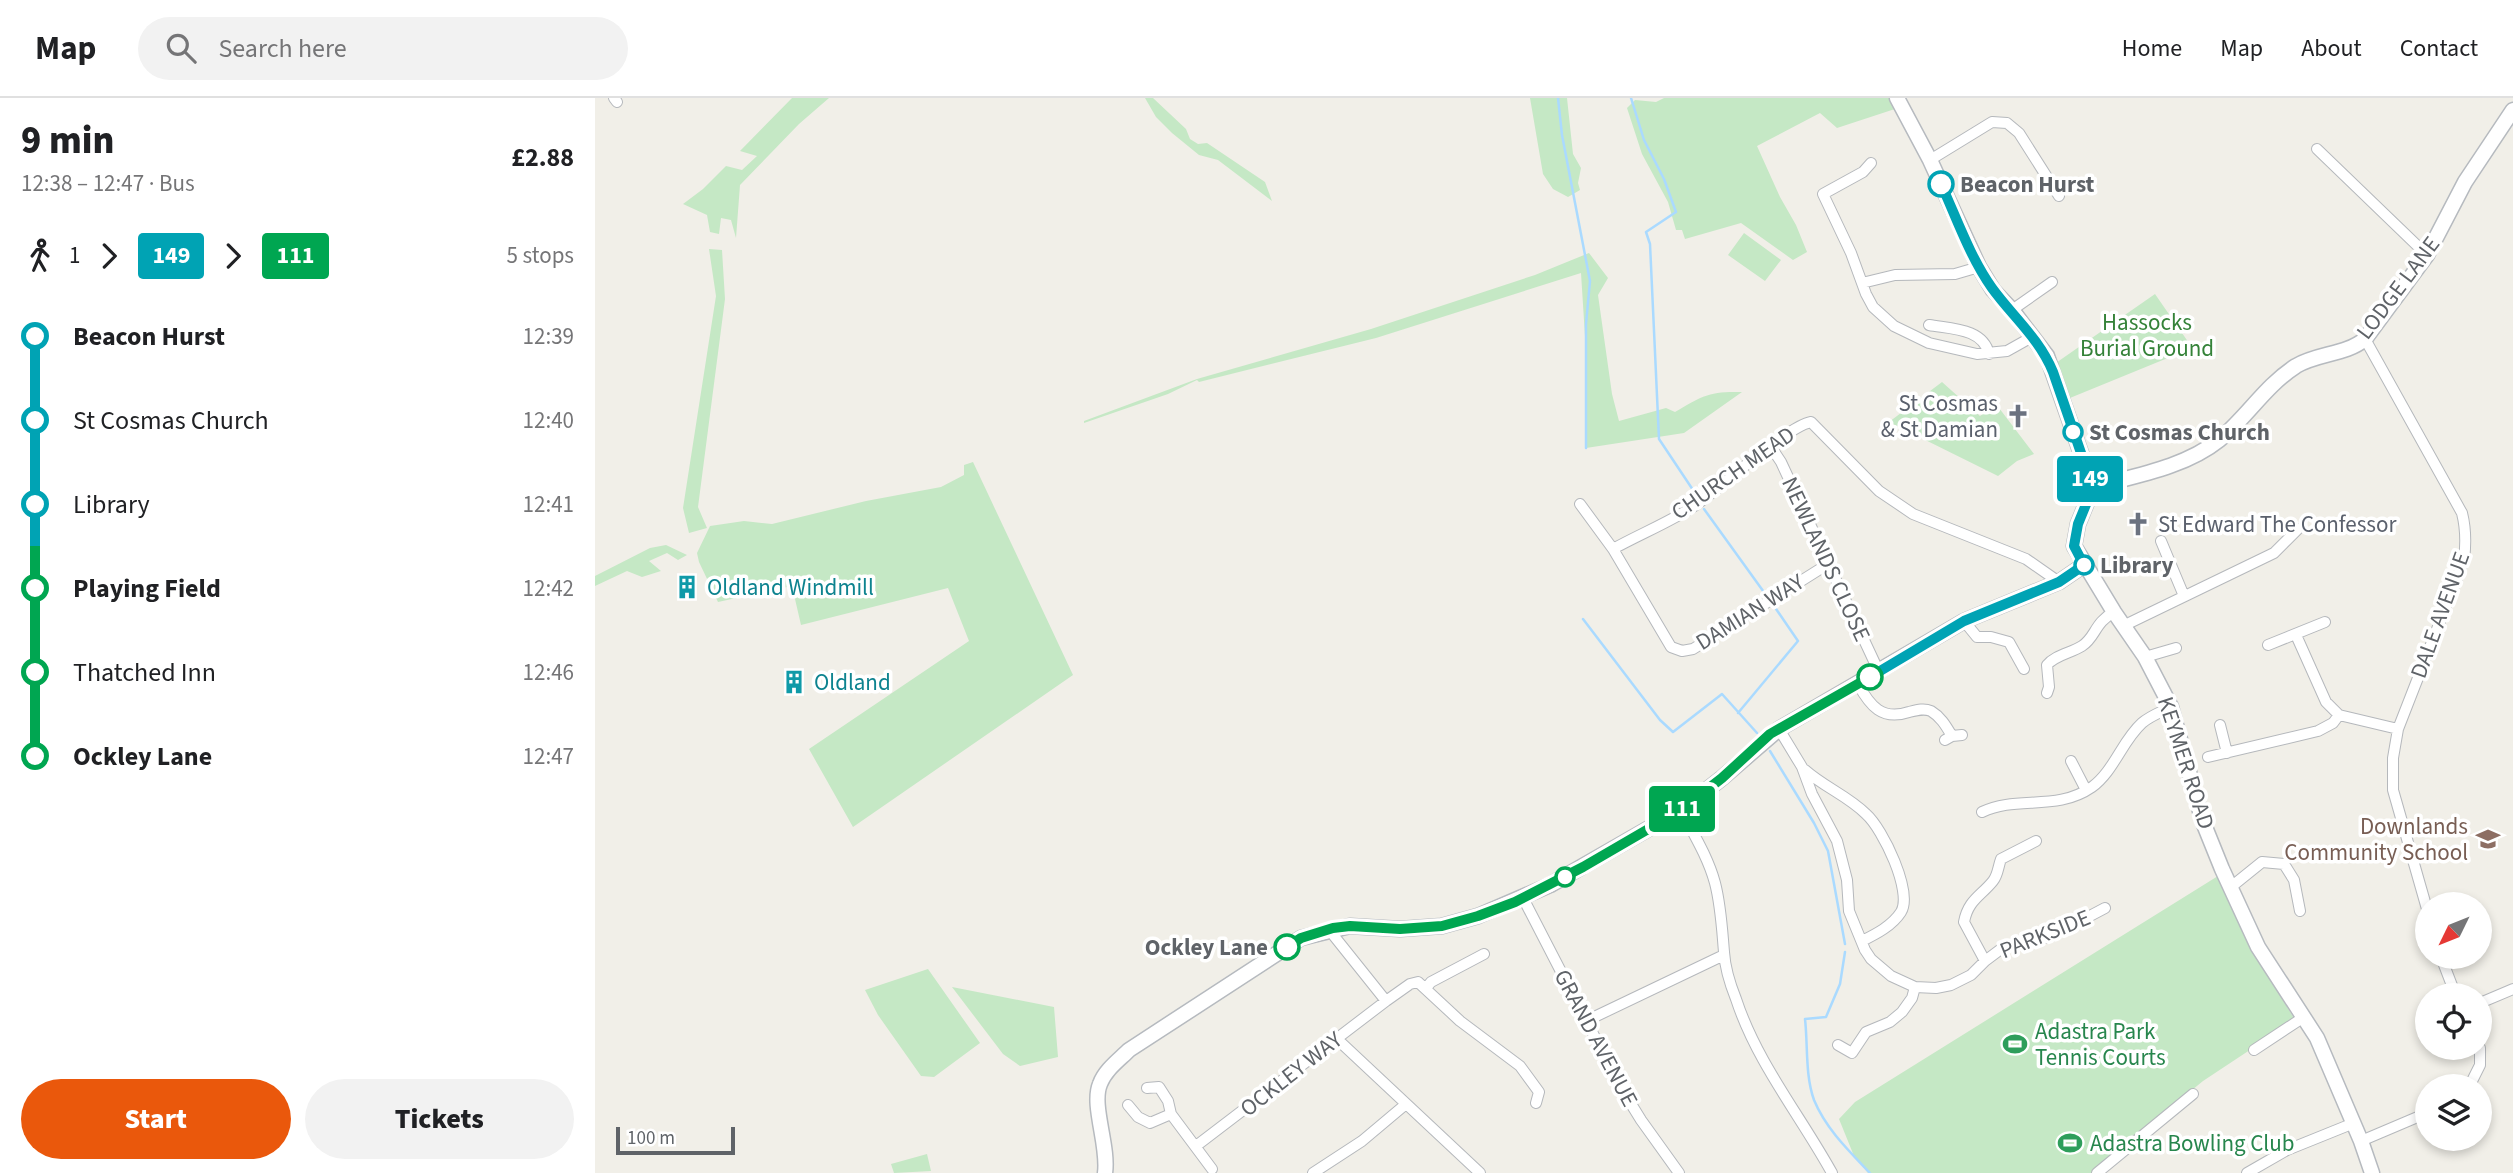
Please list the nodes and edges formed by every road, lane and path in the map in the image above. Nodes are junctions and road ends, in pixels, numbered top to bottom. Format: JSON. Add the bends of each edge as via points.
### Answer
{"nodes":[{"id":1,"x":1898,"y":98,"type":"edge"},
{"id":2,"x":2513,"y":110,"type":"edge"},
{"id":3,"x":2317,"y":149,"type":"dead end"},
{"id":4,"x":1930,"y":160,"type":"junction"},
{"id":5,"x":1871,"y":163,"type":"dead end"},
{"id":6,"x":2059,"y":196,"type":"dead end"},
{"id":7,"x":2427,"y":255,"type":"junction"},
{"id":8,"x":1979,"y":267,"type":"junction"},
{"id":9,"x":2052,"y":282,"type":"dead end"},
{"id":10,"x":1862,"y":283,"type":"junction"},
{"id":11,"x":2012,"y":310,"type":"junction"},
{"id":12,"x":1929,"y":325,"type":"dead end"},
{"id":13,"x":2032,"y":337,"type":"junction"},
{"id":14,"x":2365,"y":339,"type":"junction"},
{"id":15,"x":1989,"y":354,"type":"junction"},
{"id":16,"x":1771,"y":447,"type":"junction"},
{"id":17,"x":2090,"y":488,"type":"junction"},
{"id":18,"x":1580,"y":504,"type":"dead end"},
{"id":19,"x":2298,"y":529,"type":"dead end"},
{"id":20,"x":2161,"y":541,"type":"dead end"},
{"id":21,"x":1613,"y":549,"type":"junction"},
{"id":22,"x":1828,"y":564,"type":"junction"},
{"id":23,"x":2084,"y":565,"type":"junction"},
{"id":24,"x":2059,"y":582,"type":"junction"},
{"id":25,"x":2184,"y":596,"type":"junction"},
{"id":26,"x":2114,"y":612,"type":"junction"},
{"id":27,"x":1964,"y":621,"type":"junction"},
{"id":28,"x":2325,"y":622,"type":"dead end"},
{"id":29,"x":2123,"y":626,"type":"junction"},
{"id":30,"x":2296,"y":635,"type":"junction"},
{"id":31,"x":2268,"y":645,"type":"dead end"},
{"id":32,"x":2175,"y":648,"type":"dead end"},
{"id":33,"x":2145,"y":657,"type":"junction"},
{"id":34,"x":2024,"y":669,"type":"dead end"},
{"id":35,"x":1879,"y":672,"type":"junction"},
{"id":36,"x":1858,"y":684,"type":"junction"},
{"id":37,"x":2047,"y":693,"type":"dead end"},
{"id":38,"x":2171,"y":707,"type":"junction"},
{"id":39,"x":2339,"y":715,"type":"junction"},
{"id":40,"x":2220,"y":725,"type":"dead end"},
{"id":41,"x":1779,"y":729,"type":"junction"},
{"id":42,"x":2398,"y":729,"type":"junction"},
{"id":43,"x":1953,"y":737,"type":"dead end"},
{"id":44,"x":2227,"y":752,"type":"junction"},
{"id":45,"x":2207,"y":757,"type":"dead end"},
{"id":46,"x":2071,"y":761,"type":"dead end"},
{"id":47,"x":1802,"y":767,"type":"junction"},
{"id":48,"x":2086,"y":790,"type":"junction"},
{"id":49,"x":1681,"y":810,"type":"junction"},
{"id":50,"x":1982,"y":811,"type":"dead end"},
{"id":51,"x":2036,"y":841,"type":"dead end"},
{"id":52,"x":2231,"y":887,"type":"junction"},
{"id":53,"x":2422,"y":892,"type":"edge"},
{"id":54,"x":1523,"y":898,"type":"junction"},
{"id":55,"x":2105,"y":908,"type":"dead end"},
{"id":56,"x":2301,"y":911,"type":"dead end"},
{"id":57,"x":1333,"y":928,"type":"junction"},
{"id":58,"x":1862,"y":941,"type":"junction"},
{"id":59,"x":1485,"y":954,"type":"dead end"},
{"id":60,"x":1724,"y":955,"type":"junction"},
{"id":61,"x":1985,"y":961,"type":"junction"},
{"id":62,"x":1426,"y":988,"type":"junction"},
{"id":63,"x":1915,"y":988,"type":"junction"},
{"id":64,"x":2513,"y":989,"type":"edge"},
{"id":65,"x":2492,"y":998,"type":"edge"},
{"id":66,"x":1386,"y":1001,"type":"junction"},
{"id":67,"x":2304,"y":1017,"type":"junction"},
{"id":68,"x":1587,"y":1020,"type":"junction"},
{"id":69,"x":1337,"y":1039,"type":"junction"},
{"id":70,"x":1838,"y":1045,"type":"dead end"},
{"id":71,"x":2254,"y":1050,"type":"dead end"},
{"id":72,"x":1147,"y":1088,"type":"dead end"},
{"id":73,"x":2193,"y":1094,"type":"dead end"},
{"id":74,"x":1536,"y":1103,"type":"dead end"},
{"id":75,"x":1406,"y":1104,"type":"junction"},
{"id":76,"x":1128,"y":1105,"type":"dead end"},
{"id":77,"x":1171,"y":1114,"type":"junction"},
{"id":78,"x":2415,"y":1118,"type":"edge"},
{"id":79,"x":2354,"y":1123,"type":"junction"},
{"id":80,"x":2361,"y":1140,"type":"junction"},
{"id":81,"x":1196,"y":1146,"type":"junction"},
{"id":82,"x":1212,"y":1168,"type":"dead end"},
{"id":83,"x":1105,"y":1173,"type":"edge"},
{"id":84,"x":1313,"y":1173,"type":"edge"},
{"id":85,"x":1480,"y":1173,"type":"edge"},
{"id":86,"x":1679,"y":1173,"type":"edge"},
{"id":87,"x":1832,"y":1173,"type":"edge"},
{"id":88,"x":2097,"y":1173,"type":"edge"},
{"id":89,"x":2247,"y":1173,"type":"edge"},
{"id":90,"x":2372,"y":1173,"type":"edge"}],
"edges":[{"from":1,"to":4,"type":"street"},
{"from":2,"to":7,"type":"street","name":"LODGE LANE","via":[[2465,182]]},
{"from":3,"to":7,"type":"street"},
{"from":4,"to":6,"type":"street","via":[[1992,122],[2007,123],[2019,133]]},
{"from":4,"to":8,"type":"street"},
{"from":5,"to":10,"type":"street","via":[[1823,194]]},
{"from":7,"to":14,"type":"street","name":"LODGE LANE"},
{"from":8,"to":10,"type":"street","via":[[1955,274],[1895,275]]},
{"from":8,"to":11,"type":"street"},
{"from":9,"to":11,"type":"street"},
{"from":10,"to":15,"type":"street","via":[[1873,307],[1894,326],[1929,343]]},
{"from":11,"to":13,"type":"street"},
{"from":12,"to":15,"type":"street","via":[[1981,338]]},
{"from":13,"to":15,"type":"street","via":[[2007,351]]},
{"from":13,"to":17,"type":"street","via":[[2047,356]]},
{"from":14,"to":17,"type":"street","name":"LODGE LANE","via":[[2309,359],[2280,377],[2207,450]]},
{"from":14,"to":42,"type":"street","name":"DALE AVENUE","via":[[2465,523],[2464,560]]},
{"from":16,"to":21,"type":"street","name":"CHURCH MEAD","via":[[1694,506]]},
{"from":16,"to":22,"type":"street","name":"NEWLANDS CLOSE"},
{"from":16,"to":24,"type":"street","name":"CHURCH MEAD","via":[[1811,422],[1879,491],[1913,514],[2026,559]]},
{"from":17,"to":23,"type":"street","name":"KEYMER ROAD","via":[[2074,546]]},
{"from":18,"to":21,"type":"street","name":"DAMIAN WAY"},
{"from":19,"to":25,"type":"street","via":[[2274,553]]},
{"from":20,"to":25,"type":"street"},
{"from":21,"to":22,"type":"street","name":"DAMIAN WAY","via":[[1671,647],[1682,651],[1693,649]]},
{"from":22,"to":35,"type":"street","name":"NEWLANDS CLOSE"},
{"from":23,"to":24,"type":"street"},
{"from":23,"to":26,"type":"street","name":"KEYMER ROAD"},
{"from":24,"to":27,"type":"street"},
{"from":25,"to":29,"type":"street"},
{"from":26,"to":29,"type":"street","name":"KEYMER ROAD"},
{"from":26,"to":37,"type":"street","via":[[2097,625],[2085,645],[2051,660]]},
{"from":27,"to":34,"type":"street","via":[[1977,637],[2009,642]]},
{"from":27,"to":35,"type":"street"},
{"from":28,"to":30,"type":"street"},
{"from":29,"to":33,"type":"street","name":"KEYMER ROAD"},
{"from":30,"to":31,"type":"street"},
{"from":30,"to":39,"type":"street","via":[[2326,702]]},
{"from":32,"to":33,"type":"street"},
{"from":33,"to":38,"type":"street","name":"KEYMER ROAD"},
{"from":35,"to":36,"type":"street"},
{"from":36,"to":41,"type":"street"},
{"from":36,"to":43,"type":"street","via":[[1880,712],[1893,716],[1929,710],[1943,720]]},
{"from":38,"to":48,"type":"street","via":[[2144,721],[2106,772]]},
{"from":38,"to":52,"type":"street","name":"KEYMER ROAD","via":[[2203,822]]},
{"from":39,"to":42,"type":"street"},
{"from":39,"to":44,"type":"street","via":[[2318,731]]},
{"from":40,"to":44,"type":"street"},
{"from":41,"to":47,"type":"street"},
{"from":41,"to":49,"type":"street"},
{"from":42,"to":53,"type":"street","name":"DALE AVENUE","via":[[2393,790]]},
{"from":44,"to":45,"type":"street"},
{"from":46,"to":48,"type":"street"},
{"from":47,"to":58,"type":"street","via":[[1837,841],[1849,911]]},
{"from":47,"to":58,"type":"street","via":[[1869,816],[1897,869],[1905,902],[1902,911],[1880,932]]},
{"from":48,"to":50,"type":"street","via":[[2046,804],[1995,805]]},
{"from":49,"to":54,"type":"street"},
{"from":49,"to":60,"type":"street","via":[[1715,883]]},
{"from":51,"to":61,"type":"street","via":[[2001,859],[1995,879],[1974,899],[1965,916]]},
{"from":52,"to":56,"type":"street","via":[[2263,862],[2284,864],[2294,880]]},
{"from":52,"to":67,"type":"street","name":"KEYMER ROAD","via":[[2259,947]]},
{"from":54,"to":57,"type":"street","via":[[1442,926]]},
{"from":54,"to":68,"type":"street","name":"GRAND AVENUE"},
{"from":55,"to":61,"type":"street","name":"PARKSIDE","via":[[2063,932],[2011,945]]},
{"from":57,"to":66,"type":"street","via":[[1333,936]]},
{"from":57,"to":83,"type":"street","via":[[1301,938],[1129,1050],[1112,1066],[1098,1089]]},
{"from":58,"to":63,"type":"street","via":[[1880,968]]},
{"from":59,"to":62,"type":"street","name":"OCKLEY WAY"},
{"from":60,"to":68,"type":"street"},
{"from":60,"to":87,"type":"street","via":[[1736,1002],[1755,1044]]},
{"from":61,"to":63,"type":"street","name":"PARKSIDE","via":[[1951,985]]},
{"from":62,"to":66,"type":"street","name":"OCKLEY WAY","via":[[1418,982],[1410,984]]},
{"from":62,"to":74,"type":"street","via":[[1460,1021],[1520,1066],[1539,1092]]},
{"from":63,"to":70,"type":"street","via":[[1902,1012],[1866,1032],[1857,1056]]},
{"from":64,"to":65,"type":"street"},
{"from":66,"to":69,"type":"street","name":"OCKLEY WAY"},
{"from":67,"to":71,"type":"street"},
{"from":67,"to":79,"type":"street","name":"KEYMER ROAD"},
{"from":68,"to":86,"type":"street","name":"GRAND AVENUE","via":[[1620,1086]]},
{"from":69,"to":75,"type":"street"},
{"from":69,"to":81,"type":"street","name":"OCKLEY WAY"},
{"from":72,"to":77,"type":"street","via":[[1159,1087]]},
{"from":73,"to":88,"type":"street"},
{"from":75,"to":84,"type":"street","via":[[1363,1141]]},
{"from":75,"to":85,"type":"street"},
{"from":76,"to":77,"type":"street","via":[[1150,1123]]},
{"from":77,"to":81,"type":"street"},
{"from":78,"to":80,"type":"street"},
{"from":79,"to":80,"type":"street","name":"KEYMER ROAD"},
{"from":79,"to":89,"type":"street","via":[[2287,1150]]},
{"from":80,"to":90,"type":"street","name":"KEYMER ROAD"},
{"from":81,"to":82,"type":"street"}]}
